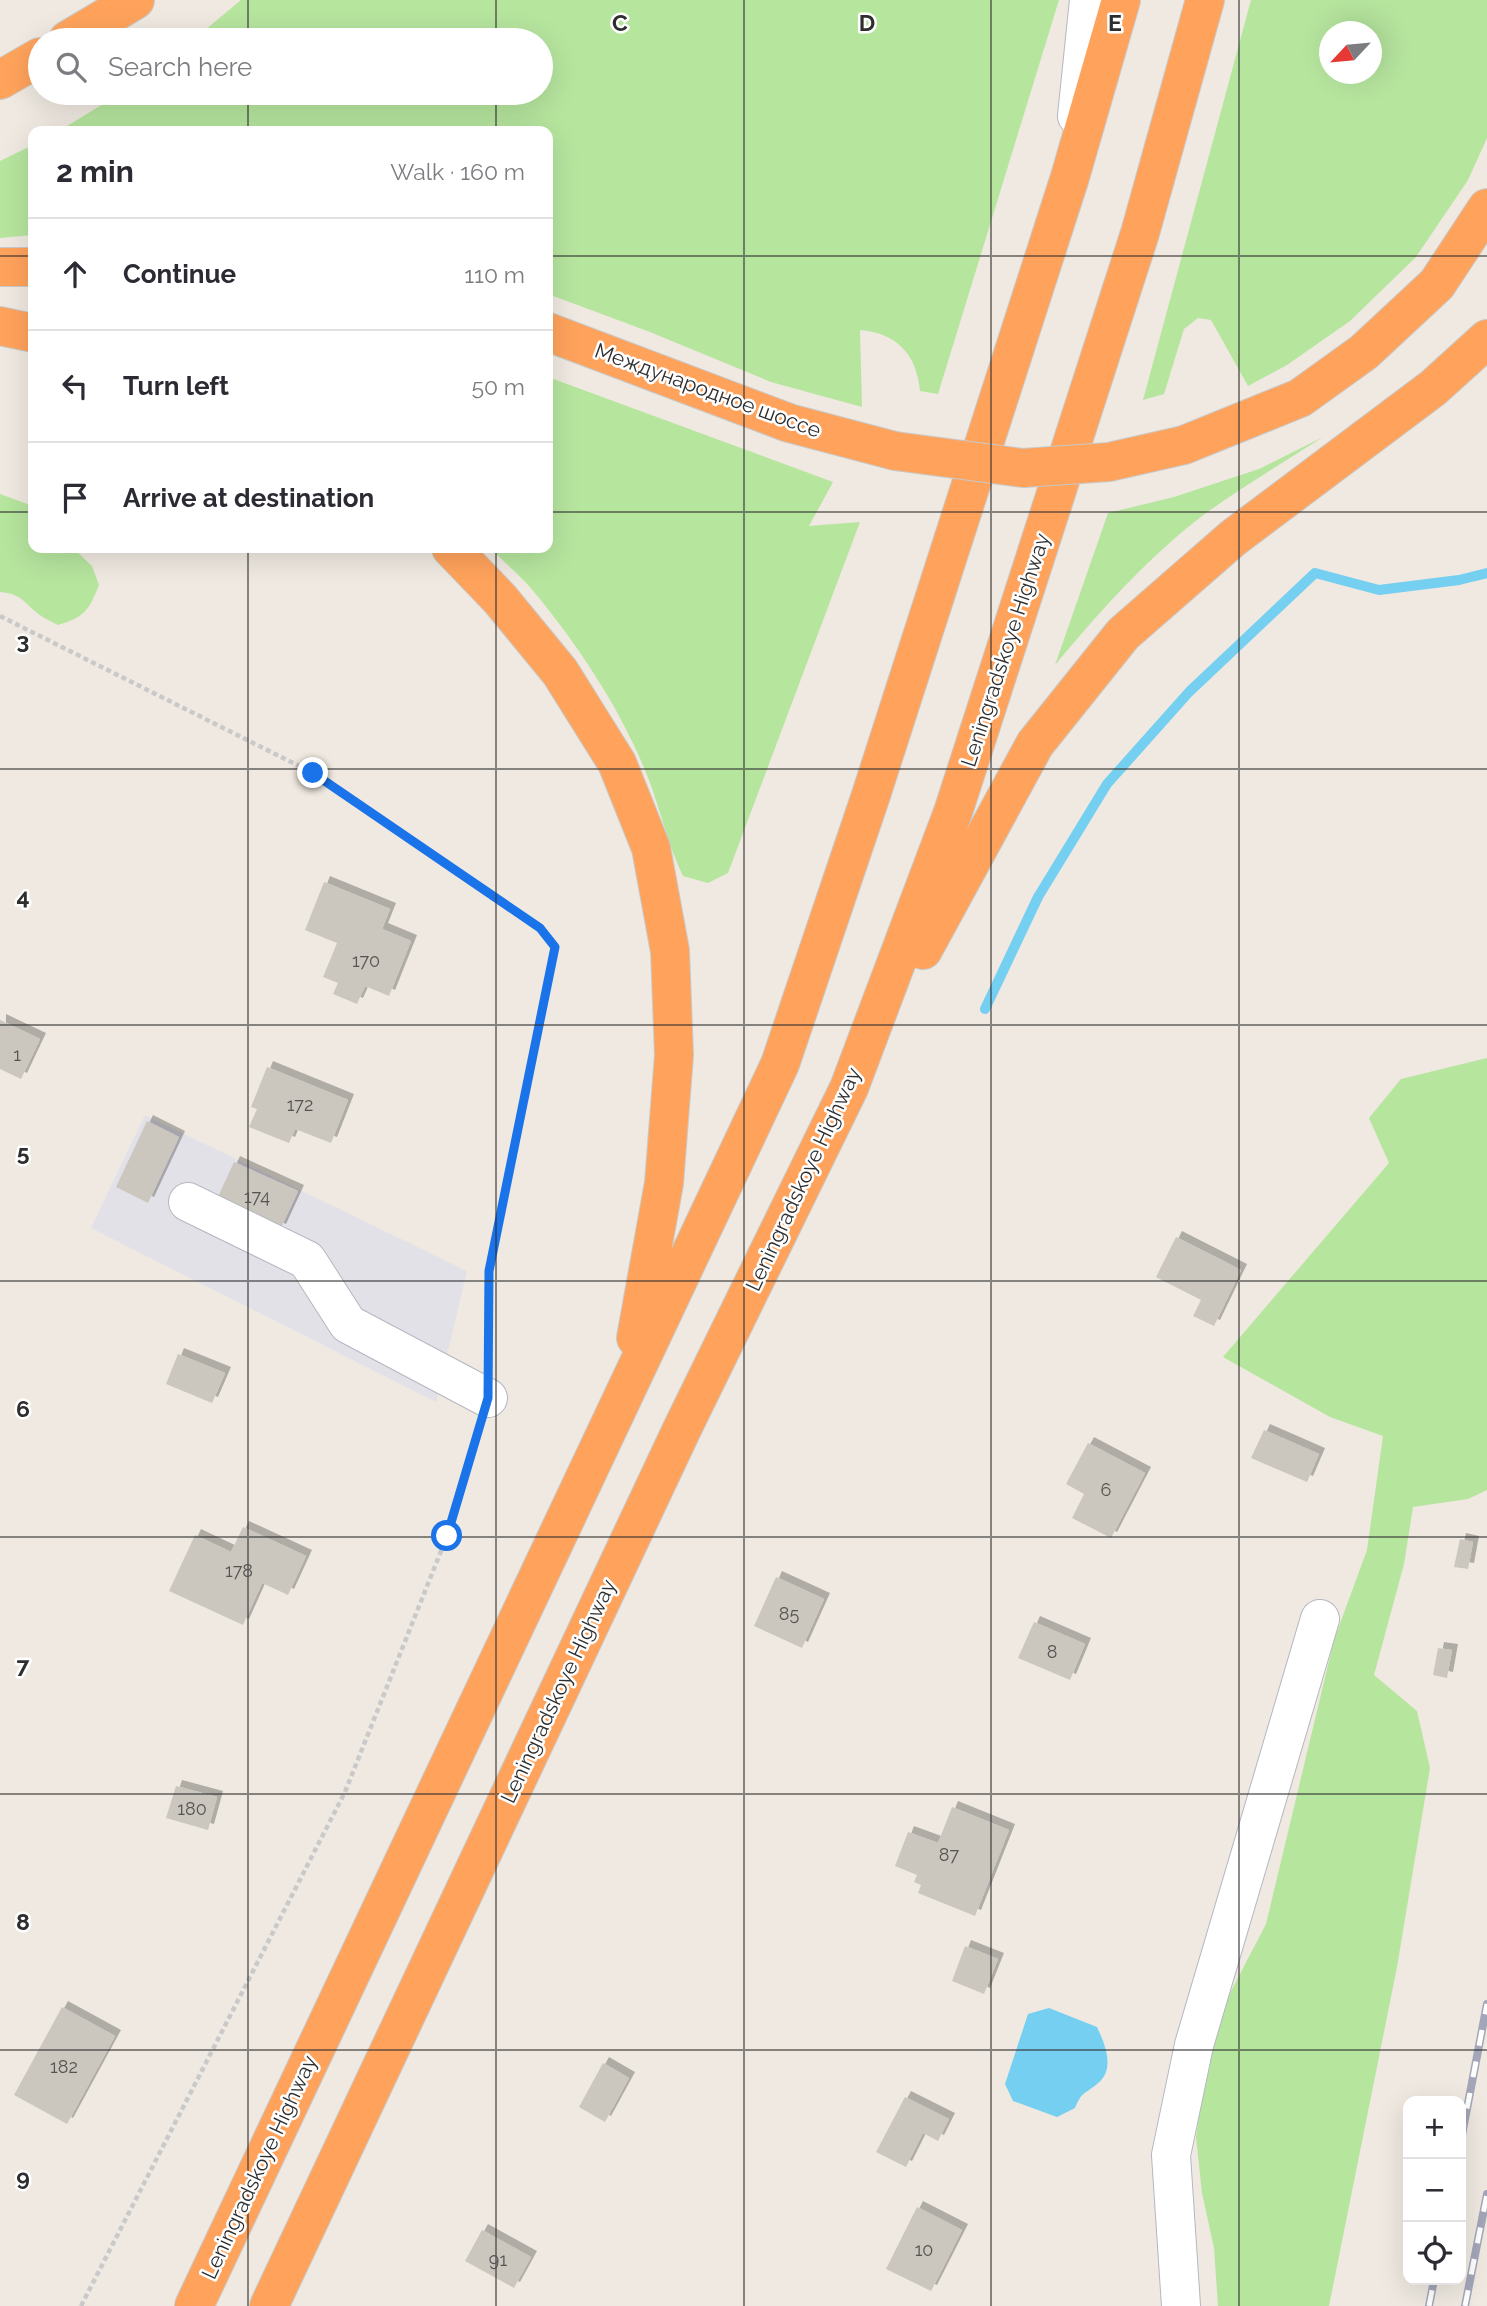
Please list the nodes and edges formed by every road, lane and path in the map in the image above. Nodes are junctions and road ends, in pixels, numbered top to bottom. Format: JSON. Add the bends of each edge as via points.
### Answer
{"nodes":[{"id":1,"x":135,"y":0,"type":"edge"},
{"id":2,"x":1089,"y":0,"type":"edge"},
{"id":3,"x":1121,"y":0,"type":"edge"},
{"id":4,"x":1205,"y":0,"type":"edge"},
{"id":5,"x":88,"y":28,"type":"edge"},
{"id":6,"x":28,"y":64,"type":"edge"},
{"id":7,"x":0,"y":80,"type":"edge"},
{"id":8,"x":1070,"y":177,"type":"junction"},
{"id":9,"x":1487,"y":208,"type":"edge"},
{"id":10,"x":0,"y":267,"type":"edge"},
{"id":11,"x":28,"y":267,"type":"edge"},
{"id":12,"x":0,"y":326,"type":"edge"},
{"id":13,"x":28,"y":332,"type":"edge"},
{"id":14,"x":553,"y":334,"type":"edge"},
{"id":15,"x":1487,"y":339,"type":"edge"},
{"id":16,"x":455,"y":553,"type":"edge"},
{"id":17,"x":0,"y":616,"type":"edge"},
{"id":18,"x":849,"y":1088,"type":"junction"},
{"id":19,"x":187,"y":1202,"type":"dead end"},
{"id":20,"x":628,"y":1387,"type":"junction"},
{"id":21,"x":488,"y":1398,"type":"junction"},
{"id":22,"x":1320,"y":1619,"type":"dead end"},
{"id":23,"x":81,"y":2306,"type":"edge"},
{"id":24,"x":194,"y":2306,"type":"edge"},
{"id":25,"x":269,"y":2306,"type":"edge"},
{"id":26,"x":1181,"y":2306,"type":"edge"}],
"edges":[{"from":1,"to":5,"type":"highway"},
{"from":2,"to":8,"type":"street"},
{"from":3,"to":8,"type":"highway","name":"Leningradskoye Highway"},
{"from":4,"to":18,"type":"highway","name":"Leningradskoye Highway","via":[[1140,233],[953,812]]},
{"from":6,"to":7,"type":"highway"},
{"from":8,"to":20,"type":"highway","name":"Leningradskoye Highway","via":[[872,795],[780,1065]]},
{"from":9,"to":14,"type":"highway","name":"Международное шоссе","bridge":true,"via":[[1437,284],[1364,352],[1300,398],[1184,445],[1109,462],[1023,468],[895,451],[789,423]]},
{"from":10,"to":11,"type":"highway"},
{"from":12,"to":13,"type":"highway"},
{"from":15,"to":18,"type":"highway","via":[[1433,388],[1233,538],[1123,634],[1035,744]]},
{"from":16,"to":20,"type":"highway","via":[[560,672],[617,763],[651,848],[670,951],[674,1055],[663,1182]]},
{"from":17,"to":21,"type":"path","via":[[313,773],[540,928],[555,947],[489,1271]]},
{"from":18,"to":25,"type":"highway","name":"Leningradskoye Highway","via":[[682,1429]]},
{"from":19,"to":21,"type":"street","via":[[306,1260],[348,1324]]},
{"from":20,"to":24,"type":"highway","name":"Leningradskoye Highway"},
{"from":21,"to":23,"type":"path","via":[[447,1536],[345,1791]]},
{"from":22,"to":26,"type":"street","via":[[1194,2045],[1171,2155]]}]}
